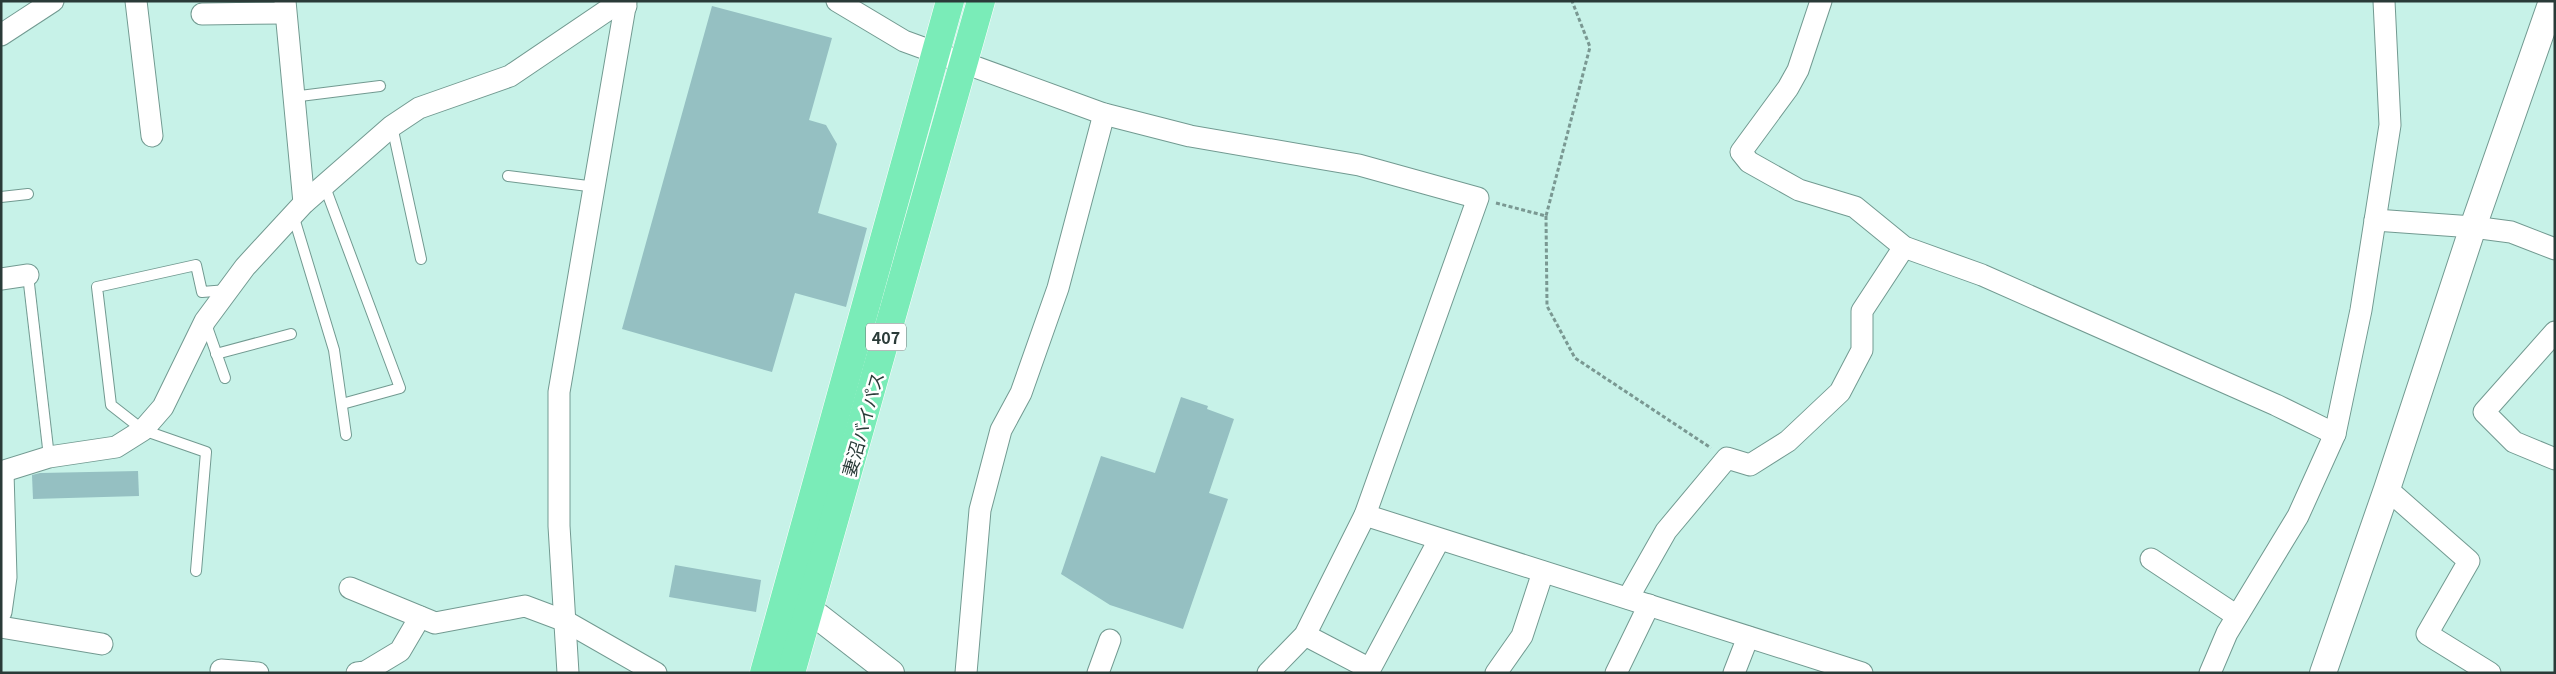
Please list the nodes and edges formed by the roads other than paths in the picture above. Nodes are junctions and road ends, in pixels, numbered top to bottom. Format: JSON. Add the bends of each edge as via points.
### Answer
{"nodes":[{"id":1,"x":53,"y":1,"type":"edge"},
{"id":2,"x":136,"y":1,"type":"edge"},
{"id":3,"x":837,"y":1,"type":"edge"},
{"id":4,"x":950,"y":1,"type":"edge"},
{"id":5,"x":981,"y":1,"type":"edge"},
{"id":6,"x":1821,"y":1,"type":"edge"},
{"id":7,"x":2384,"y":1,"type":"edge"},
{"id":8,"x":626,"y":4,"type":"edge"},
{"id":9,"x":285,"y":7,"type":"edge"},
{"id":10,"x":33,"y":8,"type":"edge"},
{"id":11,"x":863,"y":8,"type":"edge"},
{"id":12,"x":202,"y":14,"type":"dead end"},
{"id":13,"x":2551,"y":18,"type":"edge"},
{"id":14,"x":1,"y":35,"type":"edge"},
{"id":15,"x":935,"y":52,"type":"junction"},
{"id":16,"x":964,"y":62,"type":"junction"},
{"id":17,"x":380,"y":86,"type":"dead end"},
{"id":18,"x":292,"y":96,"type":"junction"},
{"id":19,"x":1104,"y":114,"type":"junction"},
{"id":20,"x":392,"y":126,"type":"junction"},
{"id":21,"x":152,"y":136,"type":"dead end"},
{"id":22,"x":508,"y":176,"type":"dead end"},
{"id":23,"x":325,"y":187,"type":"junction"},
{"id":24,"x":596,"y":187,"type":"junction"},
{"id":25,"x":28,"y":194,"type":"dead end"},
{"id":26,"x":1,"y":197,"type":"edge"},
{"id":27,"x":299,"y":210,"type":"junction"},
{"id":28,"x":2375,"y":220,"type":"junction"},
{"id":29,"x":2473,"y":227,"type":"junction"},
{"id":30,"x":1904,"y":247,"type":"junction"},
{"id":31,"x":2555,"y":249,"type":"edge"},
{"id":32,"x":422,"y":259,"type":"dead end"},
{"id":33,"x":28,"y":275,"type":"joint"},
{"id":34,"x":1,"y":279,"type":"edge"},
{"id":35,"x":229,"y":289,"type":"junction"},
{"id":36,"x":205,"y":321,"type":"junction"},
{"id":37,"x":2555,"y":332,"type":"edge"},
{"id":38,"x":291,"y":334,"type":"dead end"},
{"id":39,"x":216,"y":354,"type":"junction"},
{"id":40,"x":225,"y":378,"type":"dead end"},
{"id":41,"x":342,"y":404,"type":"junction"},
{"id":42,"x":143,"y":430,"type":"junction"},
{"id":43,"x":2334,"y":434,"type":"junction"},
{"id":44,"x":346,"y":435,"type":"dead end"},
{"id":45,"x":49,"y":457,"type":"junction"},
{"id":46,"x":2555,"y":460,"type":"edge"},
{"id":47,"x":2,"y":472,"type":"edge"},
{"id":48,"x":2387,"y":489,"type":"junction"},
{"id":49,"x":1365,"y":515,"type":"junction"},
{"id":50,"x":1439,"y":540,"type":"junction"},
{"id":51,"x":2151,"y":558,"type":"dead end"},
{"id":52,"x":196,"y":572,"type":"dead end"},
{"id":53,"x":1543,"y":572,"type":"junction"},
{"id":54,"x":350,"y":588,"type":"dead end"},
{"id":55,"x":788,"y":594,"type":"junction"},
{"id":56,"x":1628,"y":598,"type":"junction"},
{"id":57,"x":1649,"y":605,"type":"junction"},
{"id":58,"x":810,"y":609,"type":"junction"},
{"id":59,"x":1,"y":612,"type":"edge"},
{"id":60,"x":2238,"y":616,"type":"junction"},
{"id":61,"x":420,"y":617,"type":"junction"},
{"id":62,"x":565,"y":622,"type":"junction"},
{"id":63,"x":1,"y":627,"type":"edge"},
{"id":64,"x":1305,"y":635,"type":"junction"},
{"id":65,"x":1748,"y":637,"type":"junction"},
{"id":66,"x":1110,"y":640,"type":"dead end"},
{"id":67,"x":102,"y":644,"type":"dead end"},
{"id":68,"x":221,"y":670,"type":"dead end"},
{"id":69,"x":1273,"y":671,"type":"edge"},
{"id":70,"x":251,"y":672,"type":"edge"},
{"id":71,"x":258,"y":673,"type":"edge"},
{"id":72,"x":357,"y":673,"type":"edge"},
{"id":73,"x":568,"y":673,"type":"edge"},
{"id":74,"x":656,"y":673,"type":"edge"},
{"id":75,"x":764,"y":673,"type":"edge"},
{"id":76,"x":791,"y":673,"type":"edge"},
{"id":77,"x":891,"y":673,"type":"edge"},
{"id":78,"x":966,"y":673,"type":"edge"},
{"id":79,"x":1098,"y":673,"type":"edge"},
{"id":80,"x":1496,"y":673,"type":"edge"},
{"id":81,"x":1616,"y":673,"type":"edge"},
{"id":82,"x":1734,"y":673,"type":"edge"},
{"id":83,"x":1862,"y":673,"type":"edge"},
{"id":84,"x":2210,"y":673,"type":"edge"},
{"id":85,"x":2323,"y":673,"type":"edge"},
{"id":86,"x":2490,"y":673,"type":"edge"}],
"edges":[{"from":1,"to":10,"type":"street"},
{"from":2,"to":21,"type":"street"},
{"from":3,"to":11,"type":"street"},
{"from":4,"to":15,"type":"highway","name":"妻沼バイパス","number":"407"},
{"from":5,"to":16,"type":"highway","name":"妻沼バイパス","number":"407"},
{"from":6,"to":30,"type":"street","via":[[1798,70],[1741,152],[1748,162],[1799,190],[1855,208]]},
{"from":7,"to":28,"type":"street","via":[[2390,125]]},
{"from":8,"to":20,"type":"street","via":[[614,5],[510,76],[419,108]]},
{"from":8,"to":24,"type":"street"},
{"from":9,"to":12,"type":"street"},
{"from":9,"to":18,"type":"street"},
{"from":10,"to":14,"type":"street"},
{"from":11,"to":15,"type":"street","via":[[904,41]]},
{"from":13,"to":29,"type":"street"},
{"from":15,"to":16,"type":"street"},
{"from":15,"to":55,"type":"highway","name":"妻沼バイパス","number":"407"},
{"from":16,"to":19,"type":"street"},
{"from":16,"to":58,"type":"highway","name":"妻沼バイパス","number":"407"},
{"from":17,"to":18,"type":"lane"},
{"from":18,"to":27,"type":"street"},
{"from":19,"to":49,"type":"street","via":[[1190,136],[1359,165],[1478,198]]},
{"from":19,"to":78,"type":"street","via":[[1058,288],[1021,393],[1001,430],[980,510]]},
{"from":20,"to":23,"type":"street"},
{"from":20,"to":32,"type":"lane"},
{"from":22,"to":24,"type":"lane"},
{"from":23,"to":27,"type":"street"},
{"from":23,"to":41,"type":"lane","via":[[400,388]]},
{"from":24,"to":62,"type":"street","via":[[559,392],[559,526]]},
{"from":25,"to":26,"type":"lane"},
{"from":27,"to":35,"type":"street"},
{"from":27,"to":41,"type":"lane","via":[[334,350]]},
{"from":28,"to":29,"type":"street"},
{"from":28,"to":43,"type":"street","via":[[2362,310]]},
{"from":29,"to":31,"type":"street","via":[[2511,232]]},
{"from":29,"to":48,"type":"street"},
{"from":30,"to":43,"type":"street","via":[[1982,275],[2276,405]]},
{"from":30,"to":56,"type":"street","via":[[1862,312],[1862,350],[1840,392],[1788,441],[1750,465],[1727,458],[1666,531]]},
{"from":33,"to":34,"type":"street"},
{"from":33,"to":45,"type":"lane"},
{"from":35,"to":36,"type":"street"},
{"from":35,"to":42,"type":"lane","via":[[202,292],[196,265],[97,287],[111,405]]},
{"from":36,"to":39,"type":"lane"},
{"from":36,"to":42,"type":"street","via":[[163,407]]},
{"from":37,"to":46,"type":"street","via":[[2484,412],[2514,442]]},
{"from":38,"to":39,"type":"lane"},
{"from":39,"to":40,"type":"lane"},
{"from":41,"to":44,"type":"lane"},
{"from":42,"to":45,"type":"street","via":[[116,447]]},
{"from":42,"to":52,"type":"lane","via":[[206,452]]},
{"from":43,"to":60,"type":"street","via":[[2298,516]]},
{"from":45,"to":47,"type":"street"},
{"from":47,"to":59,"type":"street","via":[[6,577]]},
{"from":48,"to":85,"type":"street"},
{"from":48,"to":86,"type":"street","via":[[2469,562],[2427,634]]},
{"from":49,"to":50,"type":"street"},
{"from":49,"to":64,"type":"street"},
{"from":50,"to":53,"type":"street"},
{"from":50,"to":64,"type":"street","via":[[1370,669]]},
{"from":51,"to":60,"type":"street"},
{"from":53,"to":56,"type":"street"},
{"from":53,"to":80,"type":"street","via":[[1522,636]]},
{"from":54,"to":61,"type":"street"},
{"from":55,"to":58,"type":"street"},
{"from":55,"to":75,"type":"highway","name":"妻沼バイパス","number":"407"},
{"from":56,"to":57,"type":"street"},
{"from":57,"to":65,"type":"street"},
{"from":57,"to":81,"type":"street"},
{"from":58,"to":76,"type":"highway","name":"妻沼バイパス","number":"407"},
{"from":58,"to":77,"type":"street"},
{"from":60,"to":84,"type":"street"},
{"from":61,"to":62,"type":"street","via":[[435,623],[524,606]]},
{"from":61,"to":72,"type":"street","via":[[400,651],[365,672]]},
{"from":62,"to":73,"type":"street"},
{"from":62,"to":74,"type":"street"},
{"from":63,"to":67,"type":"street"},
{"from":64,"to":69,"type":"street"},
{"from":65,"to":82,"type":"street"},
{"from":65,"to":83,"type":"street"},
{"from":66,"to":79,"type":"street"},
{"from":68,"to":70,"type":"street"},
{"from":70,"to":71,"type":"street"}]}
